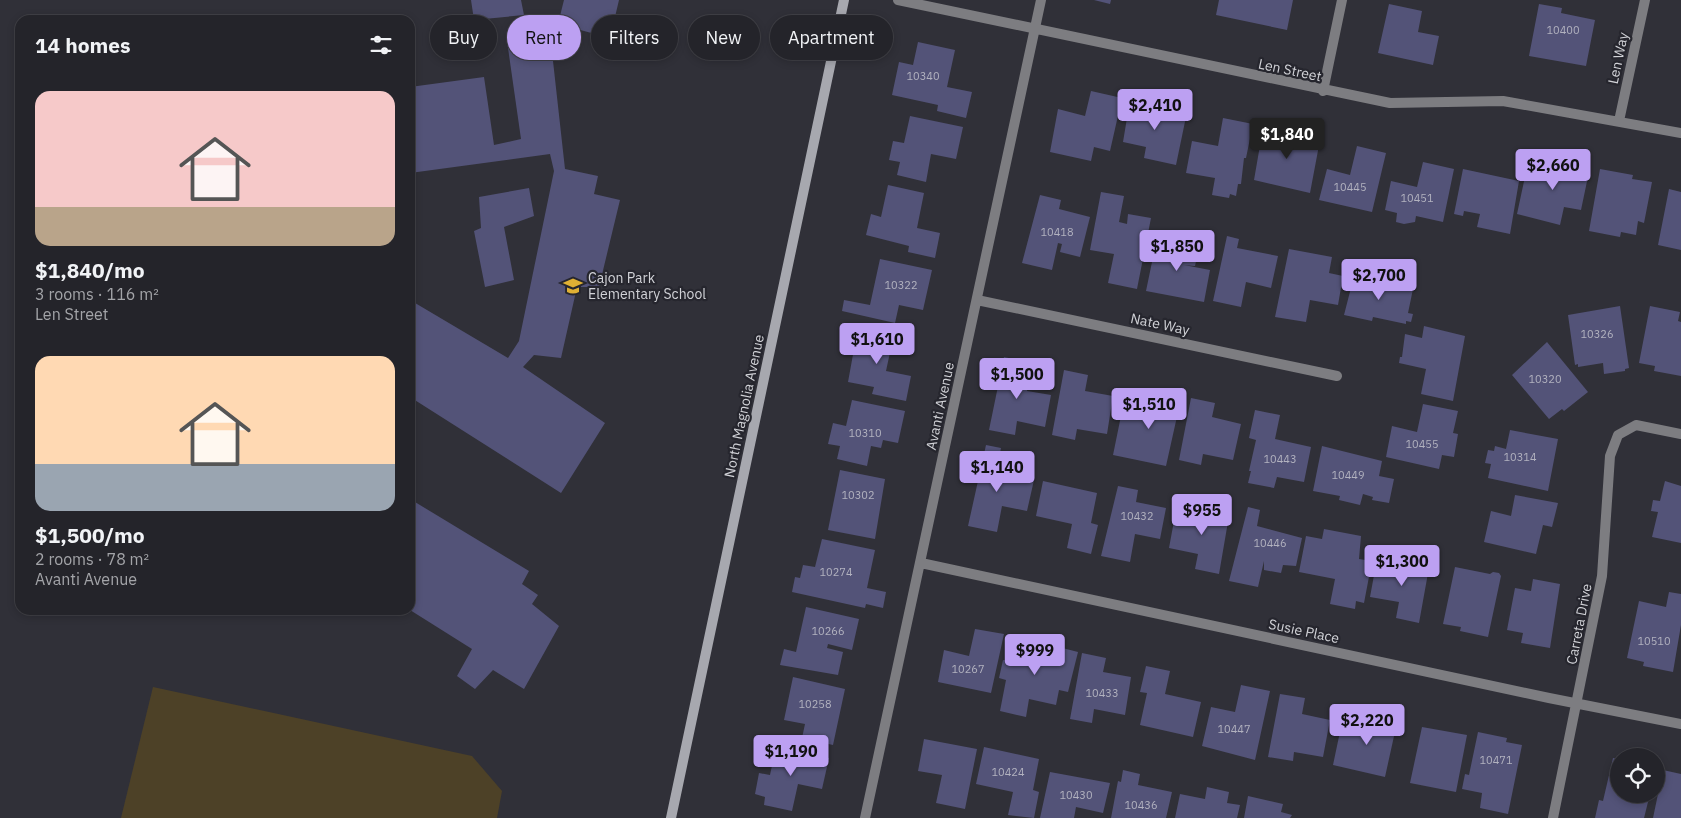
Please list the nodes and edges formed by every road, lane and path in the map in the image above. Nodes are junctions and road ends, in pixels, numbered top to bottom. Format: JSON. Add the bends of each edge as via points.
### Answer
{"nodes":[{"id":1,"x":844,"y":0,"type":"edge"},
{"id":2,"x":898,"y":0,"type":"edge"},
{"id":3,"x":1041,"y":0,"type":"edge"},
{"id":4,"x":1342,"y":0,"type":"edge"},
{"id":5,"x":1645,"y":0,"type":"edge"},
{"id":6,"x":1035,"y":29,"type":"junction"},
{"id":7,"x":1323,"y":91,"type":"junction"},
{"id":8,"x":1619,"y":121,"type":"junction"},
{"id":9,"x":1681,"y":133,"type":"edge"},
{"id":10,"x":977,"y":300,"type":"junction"},
{"id":11,"x":1337,"y":376,"type":"dead end"},
{"id":12,"x":1681,"y":434,"type":"edge"},
{"id":13,"x":921,"y":563,"type":"junction"},
{"id":14,"x":1578,"y":703,"type":"junction"},
{"id":15,"x":1681,"y":724,"type":"edge"},
{"id":16,"x":671,"y":818,"type":"edge"},
{"id":17,"x":865,"y":818,"type":"edge"},
{"id":18,"x":1554,"y":818,"type":"edge"}],
"edges":[{"from":1,"to":16,"type":"main road","name":"North Magnolia Avenue"},
{"from":2,"to":6,"type":"street","name":"Len Street"},
{"from":3,"to":6,"type":"street","name":"Avanti Avenue"},
{"from":4,"to":7,"type":"street"},
{"from":5,"to":8,"type":"street","name":"Len Way"},
{"from":6,"to":7,"type":"street","name":"Len Street"},
{"from":6,"to":10,"type":"street","name":"Avanti Avenue"},
{"from":7,"to":8,"type":"street","name":"Len Street","via":[[1390,103],[1504,101]]},
{"from":8,"to":9,"type":"street","name":"Len Street"},
{"from":10,"to":11,"type":"street","name":"Nate Way"},
{"from":10,"to":13,"type":"street","name":"Avanti Avenue"},
{"from":12,"to":14,"type":"street","name":"Carreta Drive","via":[[1636,425],[1618,434],[1610,456],[1602,576]]},
{"from":13,"to":14,"type":"street","name":"Susie Place"},
{"from":13,"to":17,"type":"street","name":"Avanti Avenue"},
{"from":14,"to":15,"type":"street","name":"Susie Place"},
{"from":14,"to":18,"type":"street","name":"Carreta Drive"}]}
